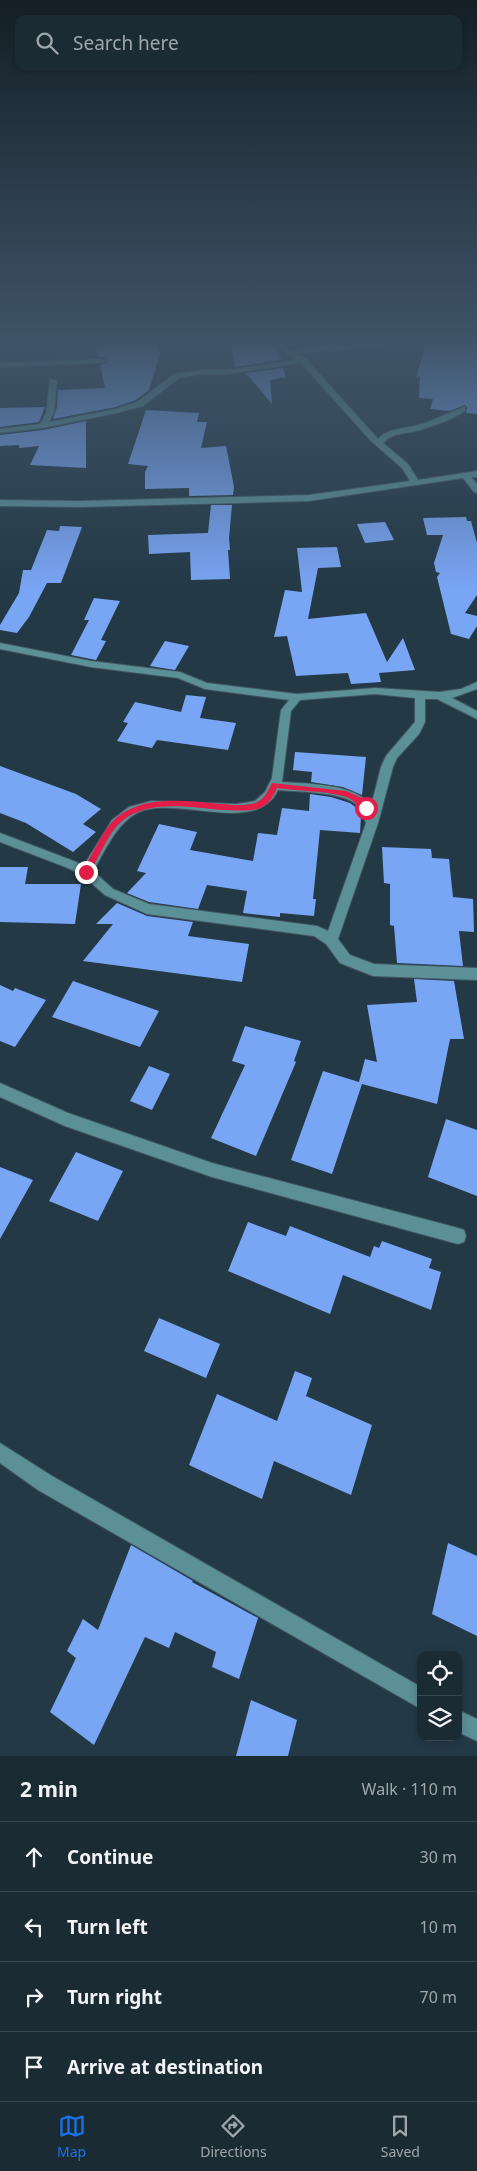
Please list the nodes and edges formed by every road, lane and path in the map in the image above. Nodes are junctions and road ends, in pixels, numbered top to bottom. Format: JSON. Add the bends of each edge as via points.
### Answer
{"nodes":[{"id":1,"x":43,"y":426,"type":"edge"},
{"id":2,"x":363,"y":426,"type":"edge"},
{"id":3,"x":424,"y":426,"type":"edge"},
{"id":4,"x":0,"y":431,"type":"edge"},
{"id":5,"x":379,"y":443,"type":"junction"},
{"id":6,"x":477,"y":474,"type":"edge"},
{"id":7,"x":464,"y":475,"type":"junction"},
{"id":8,"x":416,"y":483,"type":"junction"},
{"id":9,"x":477,"y":490,"type":"edge"},
{"id":10,"x":0,"y":503,"type":"edge"},
{"id":11,"x":0,"y":646,"type":"edge"},
{"id":12,"x":477,"y":685,"type":"edge"},
{"id":13,"x":420,"y":696,"type":"junction"},
{"id":14,"x":441,"y":697,"type":"junction"},
{"id":15,"x":297,"y":698,"type":"junction"},
{"id":16,"x":477,"y":715,"type":"edge"},
{"id":17,"x":275,"y":785,"type":"junction"},
{"id":18,"x":372,"y":823,"type":"junction"},
{"id":19,"x":0,"y":837,"type":"edge"},
{"id":20,"x":86,"y":872,"type":"junction"},
{"id":21,"x":331,"y":940,"type":"junction"},
{"id":22,"x":477,"y":974,"type":"edge"},
{"id":23,"x":0,"y":1090,"type":"edge"},
{"id":24,"x":458,"y":1236,"type":"dead end"},
{"id":25,"x":0,"y":1452,"type":"edge"},
{"id":26,"x":417,"y":1697,"type":"edge"},
{"id":27,"x":462,"y":1722,"type":"edge"},
{"id":28,"x":477,"y":1730,"type":"edge"}],
"edges":[{"from":1,"to":4,"type":"street"},
{"from":2,"to":5,"type":"street"},
{"from":3,"to":5,"type":"street","via":[[387,434]]},
{"from":5,"to":8,"type":"street","via":[[405,466]]},
{"from":6,"to":7,"type":"street"},
{"from":7,"to":8,"type":"street"},
{"from":7,"to":9,"type":"street"},
{"from":8,"to":10,"type":"street","via":[[292,499]]},
{"from":11,"to":15,"type":"street","via":[[91,664],[180,675],[206,686]]},
{"from":12,"to":14,"type":"street","via":[[460,694]]},
{"from":13,"to":14,"type":"street"},
{"from":13,"to":15,"type":"street","via":[[375,691]]},
{"from":13,"to":18,"type":"street","via":[[420,722],[392,756]]},
{"from":14,"to":16,"type":"street"},
{"from":15,"to":17,"type":"street","via":[[286,710]]},
{"from":17,"to":18,"type":"street","via":[[346,794],[359,800]]},
{"from":17,"to":20,"type":"street","via":[[270,795],[258,805],[238,808],[167,805],[133,810],[116,823]]},
{"from":18,"to":21,"type":"street"},
{"from":19,"to":20,"type":"street"},
{"from":20,"to":21,"type":"street","via":[[110,892],[147,909],[295,927],[317,931]]},
{"from":21,"to":22,"type":"street","via":[[345,959],[373,970]]},
{"from":23,"to":24,"type":"street","via":[[65,1119],[212,1170]]},
{"from":25,"to":26,"type":"street","via":[[45,1483]]},
{"from":27,"to":28,"type":"street"}]}
